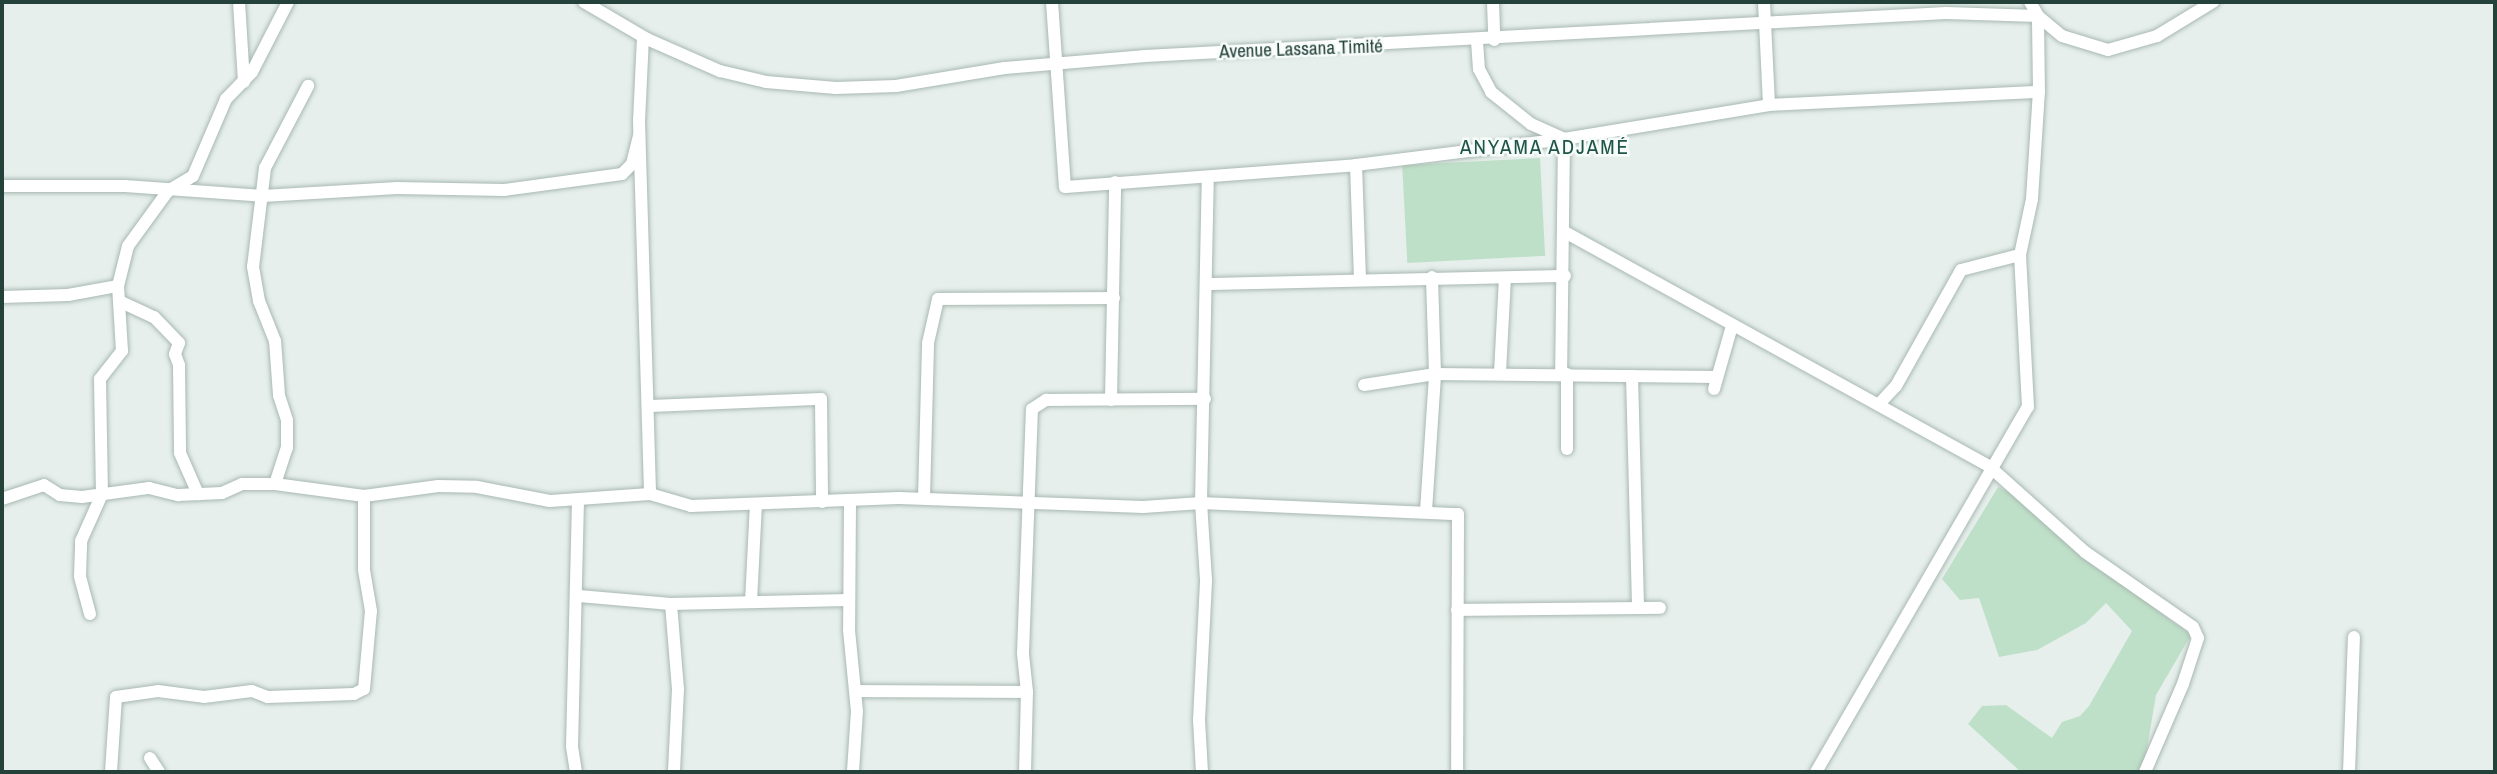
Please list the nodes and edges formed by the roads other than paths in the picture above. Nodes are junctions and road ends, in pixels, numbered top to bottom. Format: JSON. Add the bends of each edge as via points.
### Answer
{"nodes":[{"id":1,"x":240,"y":2,"type":"edge"},
{"id":2,"x":288,"y":2,"type":"edge"},
{"id":3,"x":584,"y":2,"type":"edge"},
{"id":4,"x":1052,"y":2,"type":"edge"},
{"id":5,"x":1493,"y":2,"type":"edge"},
{"id":6,"x":1763,"y":2,"type":"edge"},
{"id":7,"x":2030,"y":2,"type":"edge"},
{"id":8,"x":2213,"y":2,"type":"edge"},
{"id":9,"x":600,"y":6,"type":"edge"},
{"id":10,"x":2038,"y":16,"type":"junction"},
{"id":11,"x":1765,"y":26,"type":"junction"},
{"id":12,"x":643,"y":37,"type":"junction"},
{"id":13,"x":1494,"y":40,"type":"junction"},
{"id":14,"x":1477,"y":41,"type":"junction"},
{"id":15,"x":1058,"y":62,"type":"junction"},
{"id":16,"x":244,"y":82,"type":"junction"},
{"id":17,"x":308,"y":86,"type":"dead end"},
{"id":18,"x":2039,"y":92,"type":"junction"},
{"id":19,"x":1769,"y":105,"type":"junction"},
{"id":20,"x":639,"y":136,"type":"junction"},
{"id":21,"x":1564,"y":139,"type":"junction"},
{"id":22,"x":1356,"y":165,"type":"junction"},
{"id":23,"x":1208,"y":179,"type":"junction"},
{"id":24,"x":1115,"y":182,"type":"junction"},
{"id":25,"x":2,"y":185,"type":"edge"},
{"id":26,"x":168,"y":191,"type":"junction"},
{"id":27,"x":263,"y":196,"type":"junction"},
{"id":28,"x":1563,"y":231,"type":"junction"},
{"id":29,"x":2020,"y":255,"type":"junction"},
{"id":30,"x":1432,"y":276,"type":"junction"},
{"id":31,"x":1565,"y":276,"type":"junction"},
{"id":32,"x":1360,"y":278,"type":"junction"},
{"id":33,"x":1505,"y":278,"type":"junction"},
{"id":34,"x":1207,"y":284,"type":"junction"},
{"id":35,"x":118,"y":286,"type":"junction"},
{"id":36,"x":2,"y":297,"type":"edge"},
{"id":37,"x":1114,"y":298,"type":"junction"},
{"id":38,"x":119,"y":301,"type":"junction"},
{"id":39,"x":1732,"y":326,"type":"junction"},
{"id":40,"x":1500,"y":373,"type":"junction"},
{"id":41,"x":1435,"y":374,"type":"junction"},
{"id":42,"x":1564,"y":374,"type":"junction"},
{"id":43,"x":1632,"y":376,"type":"junction"},
{"id":44,"x":1364,"y":385,"type":"dead end"},
{"id":45,"x":1205,"y":399,"type":"junction"},
{"id":46,"x":1111,"y":400,"type":"junction"},
{"id":47,"x":1880,"y":403,"type":"junction"},
{"id":48,"x":651,"y":406,"type":"junction"},
{"id":49,"x":1567,"y":449,"type":"dead end"},
{"id":50,"x":1990,"y":467,"type":"junction"},
{"id":51,"x":275,"y":484,"type":"junction"},
{"id":52,"x":102,"y":494,"type":"junction"},
{"id":53,"x":198,"y":494,"type":"junction"},
{"id":54,"x":650,"y":494,"type":"junction"},
{"id":55,"x":364,"y":496,"type":"junction"},
{"id":56,"x":924,"y":498,"type":"junction"},
{"id":57,"x":2,"y":499,"type":"edge"},
{"id":58,"x":578,"y":500,"type":"junction"},
{"id":59,"x":850,"y":501,"type":"junction"},
{"id":60,"x":1031,"y":501,"type":"junction"},
{"id":61,"x":822,"y":502,"type":"junction"},
{"id":62,"x":1201,"y":503,"type":"junction"},
{"id":63,"x":756,"y":504,"type":"junction"},
{"id":64,"x":1426,"y":511,"type":"junction"},
{"id":65,"x":579,"y":596,"type":"junction"},
{"id":66,"x":848,"y":600,"type":"junction"},
{"id":67,"x":751,"y":601,"type":"junction"},
{"id":68,"x":671,"y":604,"type":"junction"},
{"id":69,"x":1638,"y":608,"type":"junction"},
{"id":70,"x":1660,"y":608,"type":"dead end"},
{"id":71,"x":1457,"y":610,"type":"junction"},
{"id":72,"x":90,"y":614,"type":"dead end"},
{"id":73,"x":2354,"y":637,"type":"dead end"},
{"id":74,"x":855,"y":691,"type":"junction"},
{"id":75,"x":1027,"y":692,"type":"junction"},
{"id":76,"x":150,"y":758,"type":"dead end"},
{"id":77,"x":111,"y":772,"type":"edge"},
{"id":78,"x":159,"y":772,"type":"edge"},
{"id":79,"x":576,"y":772,"type":"edge"},
{"id":80,"x":674,"y":772,"type":"edge"},
{"id":81,"x":853,"y":772,"type":"edge"},
{"id":82,"x":1024,"y":772,"type":"edge"},
{"id":83,"x":1202,"y":772,"type":"edge"},
{"id":84,"x":1457,"y":772,"type":"edge"},
{"id":85,"x":1816,"y":772,"type":"edge"},
{"id":86,"x":2145,"y":772,"type":"edge"},
{"id":87,"x":2349,"y":772,"type":"edge"}],
"edges":[{"from":1,"to":16,"type":"street"},
{"from":2,"to":16,"type":"street"},
{"from":3,"to":9,"type":"street","name":"Avenue Lassana Timité"},
{"from":4,"to":15,"type":"street"},
{"from":5,"to":13,"type":"street"},
{"from":6,"to":11,"type":"street"},
{"from":7,"to":10,"type":"street"},
{"from":8,"to":10,"type":"street","via":[[2157,36],[2108,50],[2072,41]]},
{"from":9,"to":12,"type":"street","name":"Avenue Lassana Timité"},
{"from":10,"to":11,"type":"street","name":"Avenue Lassana Timité","via":[[1946,13]]},
{"from":10,"to":18,"type":"street"},
{"from":11,"to":13,"type":"street","name":"Avenue Lassana Timité"},
{"from":11,"to":19,"type":"street"},
{"from":12,"to":15,"type":"street","name":"Avenue Lassana Timité","via":[[720,71],[797,85],[896,86]]},
{"from":12,"to":20,"type":"street"},
{"from":13,"to":14,"type":"street","name":"Avenue Lassana Timité"},
{"from":14,"to":15,"type":"street","name":"Avenue Lassana Timité"},
{"from":14,"to":21,"type":"street","via":[[1479,69],[1491,92],[1531,124]]},
{"from":15,"to":24,"type":"street","via":[[1065,187]]},
{"from":16,"to":26,"type":"street","via":[[226,99],[193,176]]},
{"from":17,"to":27,"type":"street","via":[[265,168]]},
{"from":18,"to":19,"type":"street"},
{"from":18,"to":29,"type":"street","via":[[2032,199]]},
{"from":19,"to":21,"type":"street"},
{"from":20,"to":27,"type":"street","via":[[628,170],[611,176],[503,191],[397,188]]},
{"from":20,"to":48,"type":"street"},
{"from":21,"to":22,"type":"street"},
{"from":21,"to":28,"type":"street"},
{"from":22,"to":23,"type":"street"},
{"from":22,"to":32,"type":"street"},
{"from":23,"to":24,"type":"street"},
{"from":23,"to":34,"type":"street"},
{"from":24,"to":37,"type":"street"},
{"from":25,"to":26,"type":"street"},
{"from":26,"to":27,"type":"street"},
{"from":26,"to":35,"type":"street","via":[[128,246]]},
{"from":27,"to":51,"type":"street","via":[[253,267],[259,301],[275,341],[279,395],[287,420],[287,448]]},
{"from":28,"to":31,"type":"street"},
{"from":28,"to":39,"type":"street"},
{"from":29,"to":47,"type":"street","via":[[1961,270],[1896,386]]},
{"from":29,"to":50,"type":"street","via":[[2028,407]]},
{"from":30,"to":32,"type":"street"},
{"from":30,"to":33,"type":"street"},
{"from":30,"to":41,"type":"street"},
{"from":31,"to":33,"type":"street"},
{"from":31,"to":42,"type":"street"},
{"from":32,"to":34,"type":"street"},
{"from":33,"to":40,"type":"street"},
{"from":34,"to":45,"type":"street"},
{"from":35,"to":36,"type":"street","via":[[68,295]]},
{"from":35,"to":38,"type":"street"},
{"from":37,"to":46,"type":"street"},
{"from":37,"to":56,"type":"street","via":[[938,299],[928,343]]},
{"from":38,"to":52,"type":"street","via":[[122,351],[100,379]]},
{"from":38,"to":53,"type":"street","via":[[154,317],[179,343],[175,354],[180,453]]},
{"from":39,"to":43,"type":"street","via":[[1715,383]]},
{"from":39,"to":47,"type":"street"},
{"from":40,"to":41,"type":"street"},
{"from":40,"to":42,"type":"street"},
{"from":41,"to":44,"type":"street"},
{"from":41,"to":64,"type":"street"},
{"from":42,"to":43,"type":"street"},
{"from":42,"to":49,"type":"street"},
{"from":43,"to":69,"type":"street"},
{"from":45,"to":46,"type":"street"},
{"from":45,"to":62,"type":"street"},
{"from":46,"to":60,"type":"street","via":[[1046,400],[1032,409]]},
{"from":47,"to":50,"type":"street"},
{"from":48,"to":54,"type":"street"},
{"from":48,"to":61,"type":"street","via":[[821,399],[825,414]]},
{"from":50,"to":85,"type":"street"},
{"from":50,"to":86,"type":"street","via":[[2085,552],[2193,627],[2198,638],[2175,707]]},
{"from":51,"to":53,"type":"street","via":[[242,484],[222,493]]},
{"from":51,"to":55,"type":"street"},
{"from":52,"to":53,"type":"street","via":[[149,488]]},
{"from":52,"to":57,"type":"street","via":[[60,495],[44,485]]},
{"from":52,"to":72,"type":"street","via":[[81,541],[80,576]]},
{"from":54,"to":58,"type":"street"},
{"from":54,"to":63,"type":"street","via":[[676,505]]},
{"from":55,"to":58,"type":"street","via":[[438,486],[477,487],[531,500]]},
{"from":55,"to":77,"type":"street","via":[[371,611],[364,689],[354,694],[281,697],[252,691],[204,697],[158,691],[116,697]]},
{"from":56,"to":59,"type":"street"},
{"from":56,"to":60,"type":"street"},
{"from":58,"to":65,"type":"street"},
{"from":59,"to":61,"type":"street"},
{"from":59,"to":66,"type":"street"},
{"from":60,"to":62,"type":"street","via":[[1143,507]]},
{"from":60,"to":75,"type":"street","via":[[1023,653]]},
{"from":61,"to":63,"type":"street"},
{"from":62,"to":64,"type":"street"},
{"from":62,"to":83,"type":"street","via":[[1206,580],[1199,720]]},
{"from":63,"to":67,"type":"street"},
{"from":64,"to":71,"type":"street","via":[[1458,514]]},
{"from":65,"to":68,"type":"street"},
{"from":65,"to":79,"type":"street","via":[[572,735]]},
{"from":66,"to":67,"type":"street"},
{"from":66,"to":74,"type":"street"},
{"from":67,"to":68,"type":"street"},
{"from":68,"to":80,"type":"street","via":[[678,689]]},
{"from":69,"to":70,"type":"street"},
{"from":69,"to":71,"type":"street"},
{"from":71,"to":84,"type":"street"},
{"from":73,"to":87,"type":"street"},
{"from":74,"to":75,"type":"street"},
{"from":74,"to":81,"type":"street"},
{"from":75,"to":82,"type":"street"},
{"from":76,"to":78,"type":"street"}]}
